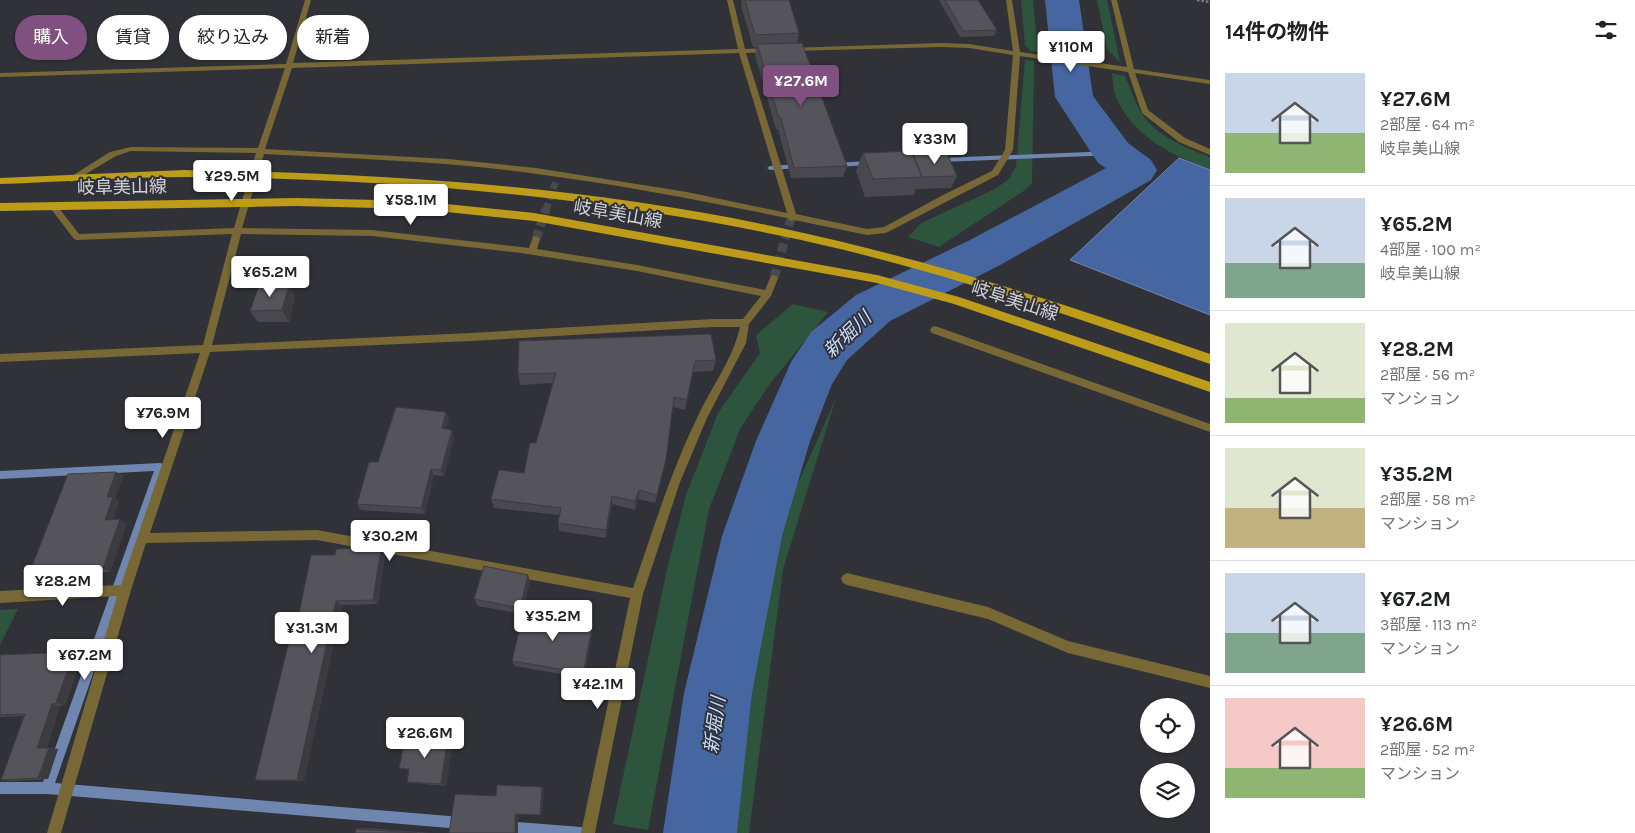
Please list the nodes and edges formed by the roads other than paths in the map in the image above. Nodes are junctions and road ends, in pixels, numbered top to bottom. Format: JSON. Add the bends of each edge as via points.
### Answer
{"nodes":[{"id":1,"x":308,"y":0,"type":"edge"},
{"id":2,"x":730,"y":0,"type":"edge"},
{"id":3,"x":1009,"y":0,"type":"edge"},
{"id":4,"x":1114,"y":0,"type":"edge"},
{"id":5,"x":742,"y":51,"type":"junction"},
{"id":6,"x":1017,"y":53,"type":"junction"},
{"id":7,"x":289,"y":66,"type":"junction"},
{"id":8,"x":1131,"y":71,"type":"junction"},
{"id":9,"x":0,"y":75,"type":"edge"},
{"id":10,"x":1210,"y":82,"type":"edge"},
{"id":11,"x":261,"y":151,"type":"junction"},
{"id":12,"x":1210,"y":152,"type":"edge"},
{"id":13,"x":253,"y":175,"type":"junction"},
{"id":14,"x":71,"y":179,"type":"junction"},
{"id":15,"x":0,"y":182,"type":"edge"},
{"id":16,"x":244,"y":203,"type":"junction"},
{"id":17,"x":52,"y":205,"type":"junction"},
{"id":18,"x":0,"y":207,"type":"edge"},
{"id":19,"x":791,"y":217,"type":"junction"},
{"id":20,"x":237,"y":231,"type":"junction"},
{"id":21,"x":536,"y":239,"type":"tunnel mouth"},
{"id":22,"x":532,"y":252,"type":"junction"},
{"id":23,"x":774,"y":278,"type":"tunnel mouth"},
{"id":24,"x":768,"y":294,"type":"junction"},
{"id":25,"x":745,"y":323,"type":"junction"},
{"id":26,"x":935,"y":330,"type":"dead end"},
{"id":27,"x":207,"y":347,"type":"junction"},
{"id":28,"x":0,"y":358,"type":"edge"},
{"id":29,"x":1210,"y":359,"type":"edge"},
{"id":30,"x":1210,"y":387,"type":"edge"},
{"id":31,"x":1210,"y":428,"type":"edge"},
{"id":32,"x":143,"y":538,"type":"junction"},
{"id":33,"x":847,"y":579,"type":"dead end"},
{"id":34,"x":125,"y":590,"type":"junction"},
{"id":35,"x":637,"y":594,"type":"junction"},
{"id":36,"x":0,"y":597,"type":"edge"},
{"id":37,"x":1210,"y":682,"type":"edge"},
{"id":38,"x":54,"y":833,"type":"edge"},
{"id":39,"x":588,"y":833,"type":"edge"}],
"edges":[{"from":1,"to":7,"type":"street"},
{"from":2,"to":5,"type":"street"},
{"from":3,"to":6,"type":"street"},
{"from":4,"to":8,"type":"street"},
{"from":5,"to":6,"type":"street","via":[[941,45]]},
{"from":5,"to":7,"type":"street"},
{"from":5,"to":19,"type":"street"},
{"from":6,"to":8,"type":"street"},
{"from":6,"to":19,"type":"street","via":[[1009,150],[995,173],[886,230],[868,232]]},
{"from":7,"to":9,"type":"street"},
{"from":7,"to":11,"type":"street"},
{"from":8,"to":10,"type":"street"},
{"from":8,"to":12,"type":"street","via":[[1145,111],[1182,140]]},
{"from":11,"to":13,"type":"street"},
{"from":11,"to":14,"type":"street","via":[[131,149],[113,154]]},
{"from":11,"to":19,"type":"street","via":[[448,162],[687,195]]},
{"from":13,"to":14,"type":"main road","name":"岐阜美山線"},
{"from":13,"to":16,"type":"street"},
{"from":13,"to":29,"type":"main road","name":"岐阜美山線","via":[[469,187],[710,218],[894,259],[1002,289]]},
{"from":14,"to":15,"type":"main road","name":"岐阜美山線"},
{"from":16,"to":17,"type":"main road","name":"岐阜美山線"},
{"from":16,"to":20,"type":"street"},
{"from":16,"to":30,"type":"main road","name":"岐阜美山線","via":[[417,205],[534,217],[877,279],[955,300]]},
{"from":17,"to":18,"type":"main road","name":"岐阜美山線"},
{"from":17,"to":20,"type":"street","via":[[77,237]]},
{"from":20,"to":22,"type":"street","via":[[372,233]]},
{"from":20,"to":27,"type":"street"},
{"from":21,"to":22,"type":"street"},
{"from":22,"to":24,"type":"street","via":[[637,268]]},
{"from":23,"to":24,"type":"street"},
{"from":24,"to":25,"type":"street"},
{"from":25,"to":27,"type":"street","via":[[471,338]]},
{"from":25,"to":35,"type":"street","via":[[741,343],[702,417],[675,482]]},
{"from":26,"to":31,"type":"street"},
{"from":27,"to":28,"type":"street"},
{"from":27,"to":32,"type":"street"},
{"from":32,"to":34,"type":"street"},
{"from":32,"to":35,"type":"street","via":[[317,535]]},
{"from":33,"to":37,"type":"street","via":[[988,613],[1068,648]]},
{"from":34,"to":36,"type":"street"},
{"from":34,"to":38,"type":"street"},
{"from":35,"to":39,"type":"street"}]}
